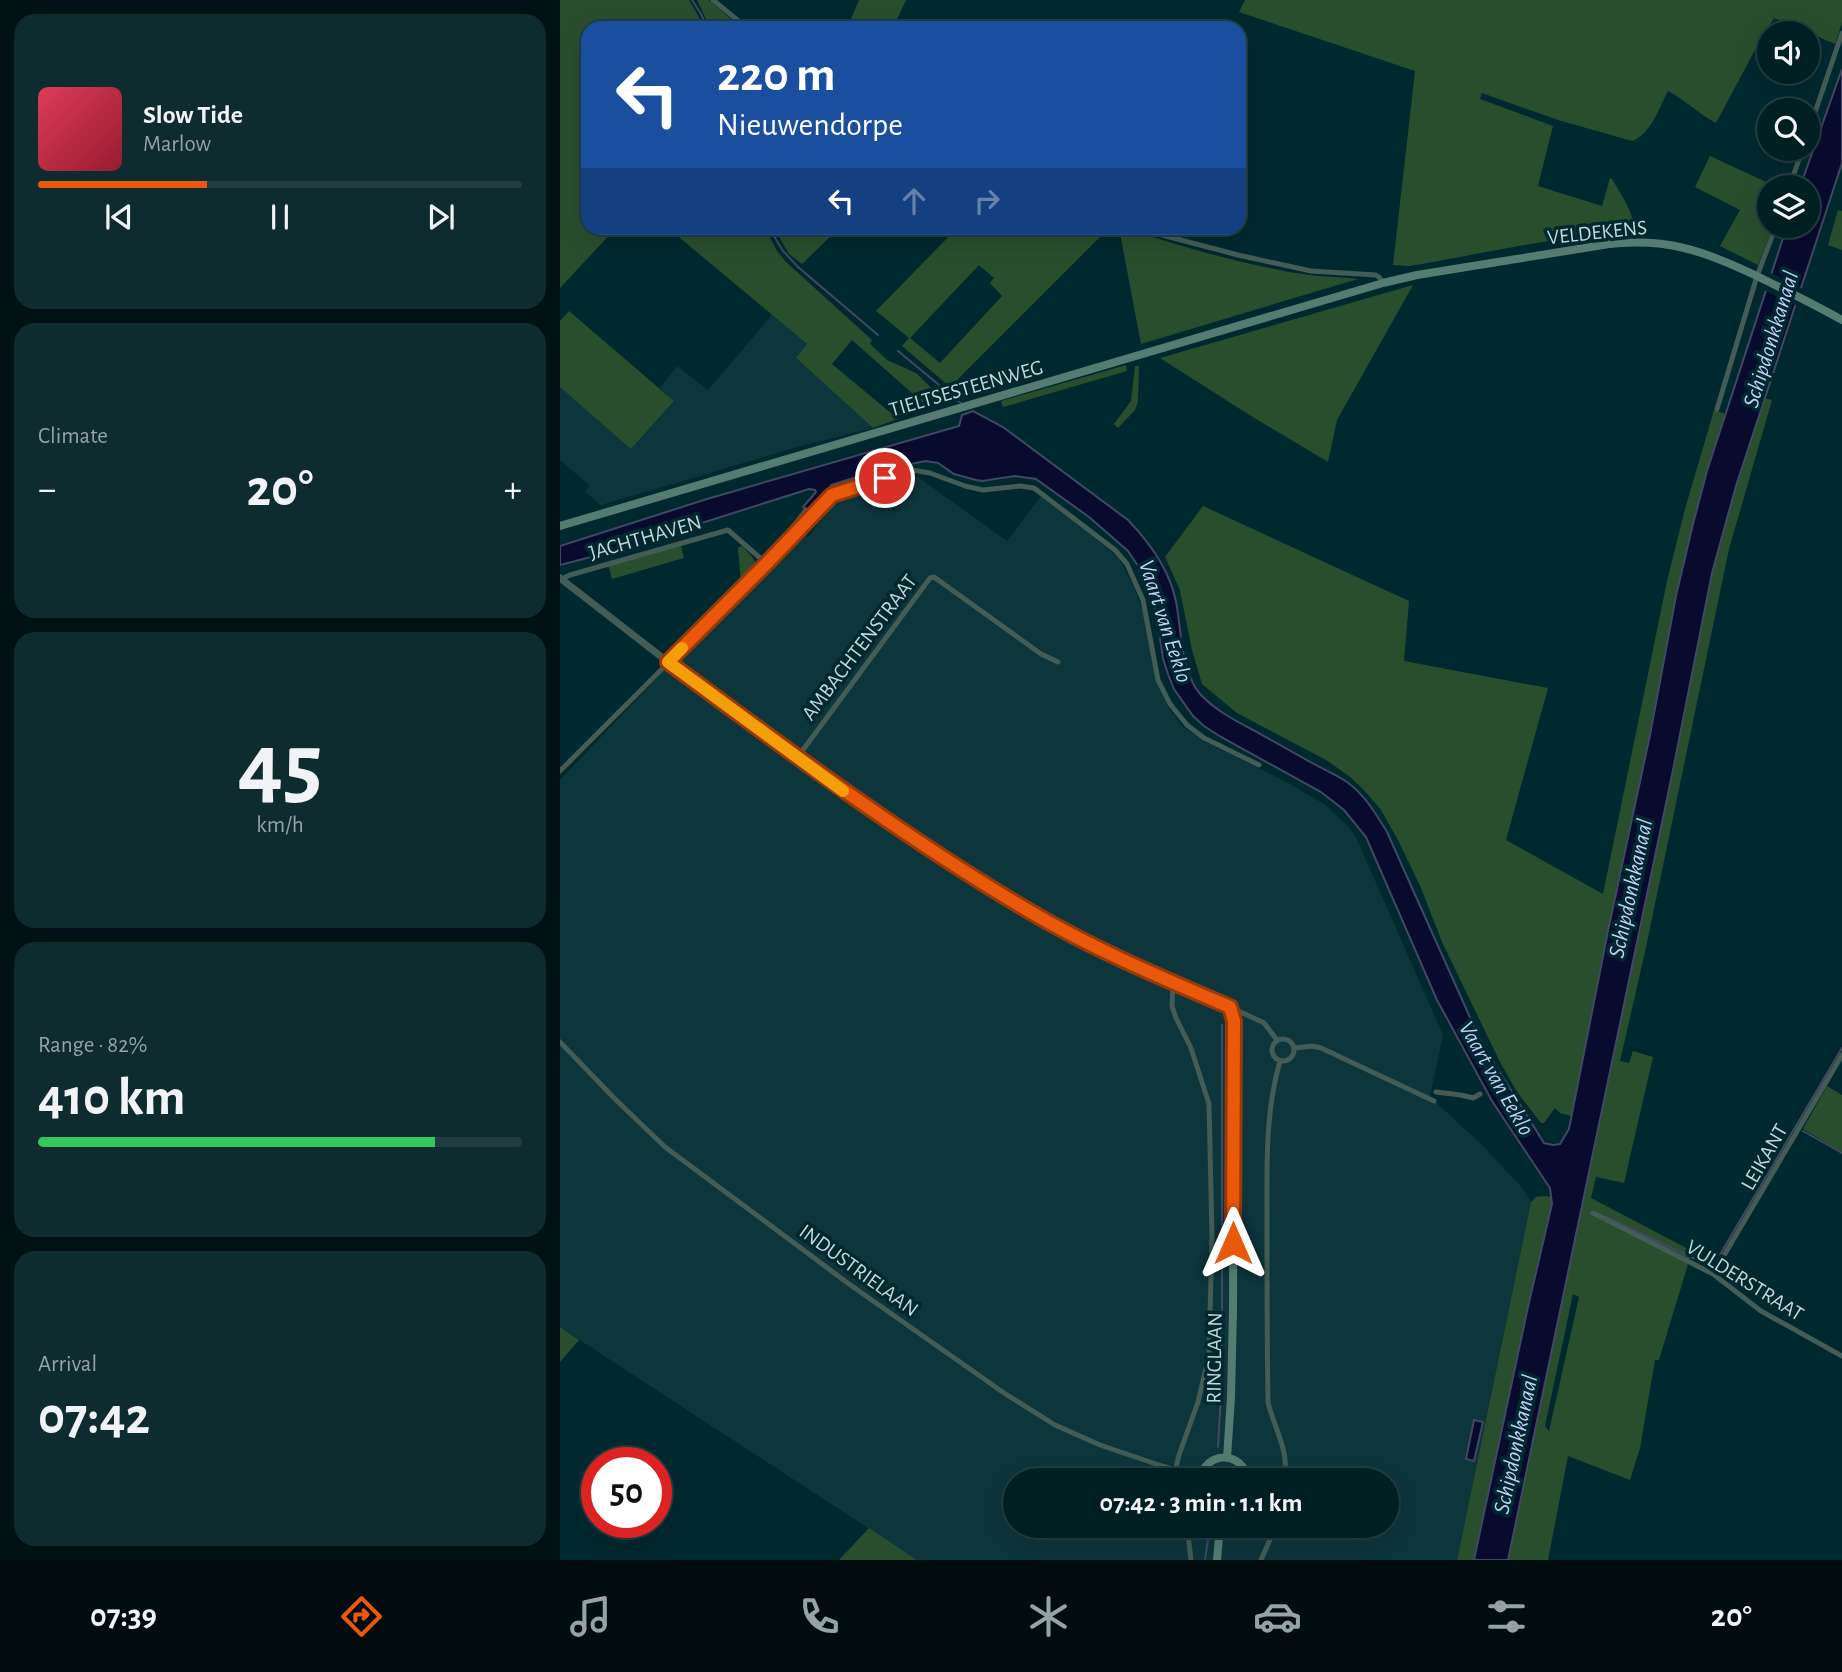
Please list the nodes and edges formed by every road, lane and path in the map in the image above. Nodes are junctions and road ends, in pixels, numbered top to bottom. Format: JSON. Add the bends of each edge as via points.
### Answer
{"nodes":[{"id":1,"x":713,"y":0,"type":"edge"},
{"id":2,"x":738,"y":21,"type":"edge"},
{"id":3,"x":1842,"y":33,"type":"edge"},
{"id":4,"x":1820,"y":98,"type":"edge"},
{"id":5,"x":1162,"y":235,"type":"edge"},
{"id":6,"x":1772,"y":238,"type":"edge"},
{"id":7,"x":1759,"y":277,"type":"junction"},
{"id":8,"x":1383,"y":283,"type":"junction"},
{"id":9,"x":1842,"y":320,"type":"edge"},
{"id":10,"x":1717,"y":409,"type":"dead end"},
{"id":11,"x":806,"y":510,"type":"dead end"},
{"id":12,"x":560,"y":526,"type":"edge"},
{"id":13,"x":793,"y":537,"type":"junction"},
{"id":14,"x":766,"y":564,"type":"junction"},
{"id":15,"x":561,"y":578,"type":"edge"},
{"id":16,"x":668,"y":662,"type":"junction"},
{"id":17,"x":1058,"y":662,"type":"dead end"},
{"id":18,"x":797,"y":758,"type":"junction"},
{"id":19,"x":1259,"y":765,"type":"dead end"},
{"id":20,"x":560,"y":771,"type":"edge"},
{"id":21,"x":1173,"y":982,"type":"junction"},
{"id":22,"x":1230,"y":1007,"type":"junction"},
{"id":23,"x":1276,"y":1040,"type":"junction"},
{"id":24,"x":560,"y":1042,"type":"edge"},
{"id":25,"x":1295,"y":1048,"type":"junction"},
{"id":26,"x":1842,"y":1055,"type":"edge"},
{"id":27,"x":1280,"y":1061,"type":"junction"},
{"id":28,"x":1436,"y":1092,"type":"dead end"},
{"id":29,"x":1480,"y":1094,"type":"dead end"},
{"id":30,"x":1434,"y":1101,"type":"dead end"},
{"id":31,"x":1593,"y":1213,"type":"dead end"},
{"id":32,"x":1713,"y":1274,"type":"junction"},
{"id":33,"x":1842,"y":1356,"type":"edge"},
{"id":34,"x":1227,"y":1458,"type":"junction"},
{"id":35,"x":1172,"y":1468,"type":"edge"},
{"id":36,"x":1175,"y":1468,"type":"edge"},
{"id":37,"x":1204,"y":1468,"type":"edge"},
{"id":38,"x":1243,"y":1468,"type":"edge"},
{"id":39,"x":1285,"y":1468,"type":"edge"},
{"id":40,"x":1188,"y":1538,"type":"edge"},
{"id":41,"x":1219,"y":1538,"type":"edge"},
{"id":42,"x":1271,"y":1538,"type":"edge"},
{"id":43,"x":1191,"y":1560,"type":"edge"},
{"id":44,"x":1216,"y":1560,"type":"edge"},
{"id":45,"x":1261,"y":1560,"type":"edge"}],
"edges":[{"from":1,"to":2,"type":"street"},
{"from":3,"to":4,"type":"street"},
{"from":5,"to":8,"type":"street","via":[[1311,271],[1376,275]]},
{"from":6,"to":7,"type":"street"},
{"from":7,"to":8,"type":"main road","name":"VELDEKENS","via":[[1703,252],[1635,241]]},
{"from":7,"to":9,"type":"main road","name":"VELDEKENS"},
{"from":7,"to":10,"type":"street"},
{"from":8,"to":12,"type":"main road","name":"TIELTSESTEENWEG"},
{"from":11,"to":13,"type":"street","via":[[788,533]]},
{"from":13,"to":14,"type":"street"},
{"from":13,"to":19,"type":"street","via":[[832,495],[912,470],[983,491],[1034,488],[1115,550],[1126,564],[1143,600],[1158,680],[1187,725]]},
{"from":14,"to":15,"type":"street","name":"JACHTHAVEN","via":[[728,530]]},
{"from":14,"to":16,"type":"street"},
{"from":15,"to":16,"type":"street"},
{"from":16,"to":18,"type":"street"},
{"from":16,"to":20,"type":"street"},
{"from":17,"to":18,"type":"street","name":"AMBACHTENSTRAAT","via":[[930,578]]},
{"from":18,"to":21,"type":"street","via":[[1030,912]]},
{"from":21,"to":22,"type":"street"},
{"from":21,"to":36,"type":"street","name":"RINGLAAN","via":[[1172,1006],[1207,1093],[1211,1144],[1209,1355]]},
{"from":22,"to":23,"type":"street","via":[[1264,1023]]},
{"from":22,"to":34,"type":"main road","name":"RINGLAAN","via":[[1234,1021],[1233,1310]]},
{"from":23,"to":25,"type":"street","via":[[1286,1038]]},
{"from":23,"to":27,"type":"street","via":[[1272,1050]]},
{"from":24,"to":35,"type":"street","name":"INDUSTRIELAAN","via":[[665,1147],[1004,1394],[1100,1445]]},
{"from":25,"to":27,"type":"street","via":[[1291,1059]]},
{"from":25,"to":30,"type":"street","via":[[1321,1048]]},
{"from":26,"to":32,"type":"street","name":"LEIKANT"},
{"from":27,"to":39,"type":"street","via":[[1267,1131],[1268,1402]]},
{"from":28,"to":29,"type":"street","via":[[1473,1098]]},
{"from":31,"to":32,"type":"street","name":"VULDERSTRAAT"},
{"from":32,"to":33,"type":"street","name":"VULDERSTRAAT","via":[[1761,1311]]},
{"from":34,"to":37,"type":"main road","via":[[1217,1458]]},
{"from":34,"to":38,"type":"main road"},
{"from":40,"to":43,"type":"street"},
{"from":41,"to":44,"type":"main road"},
{"from":42,"to":45,"type":"street"}]}
